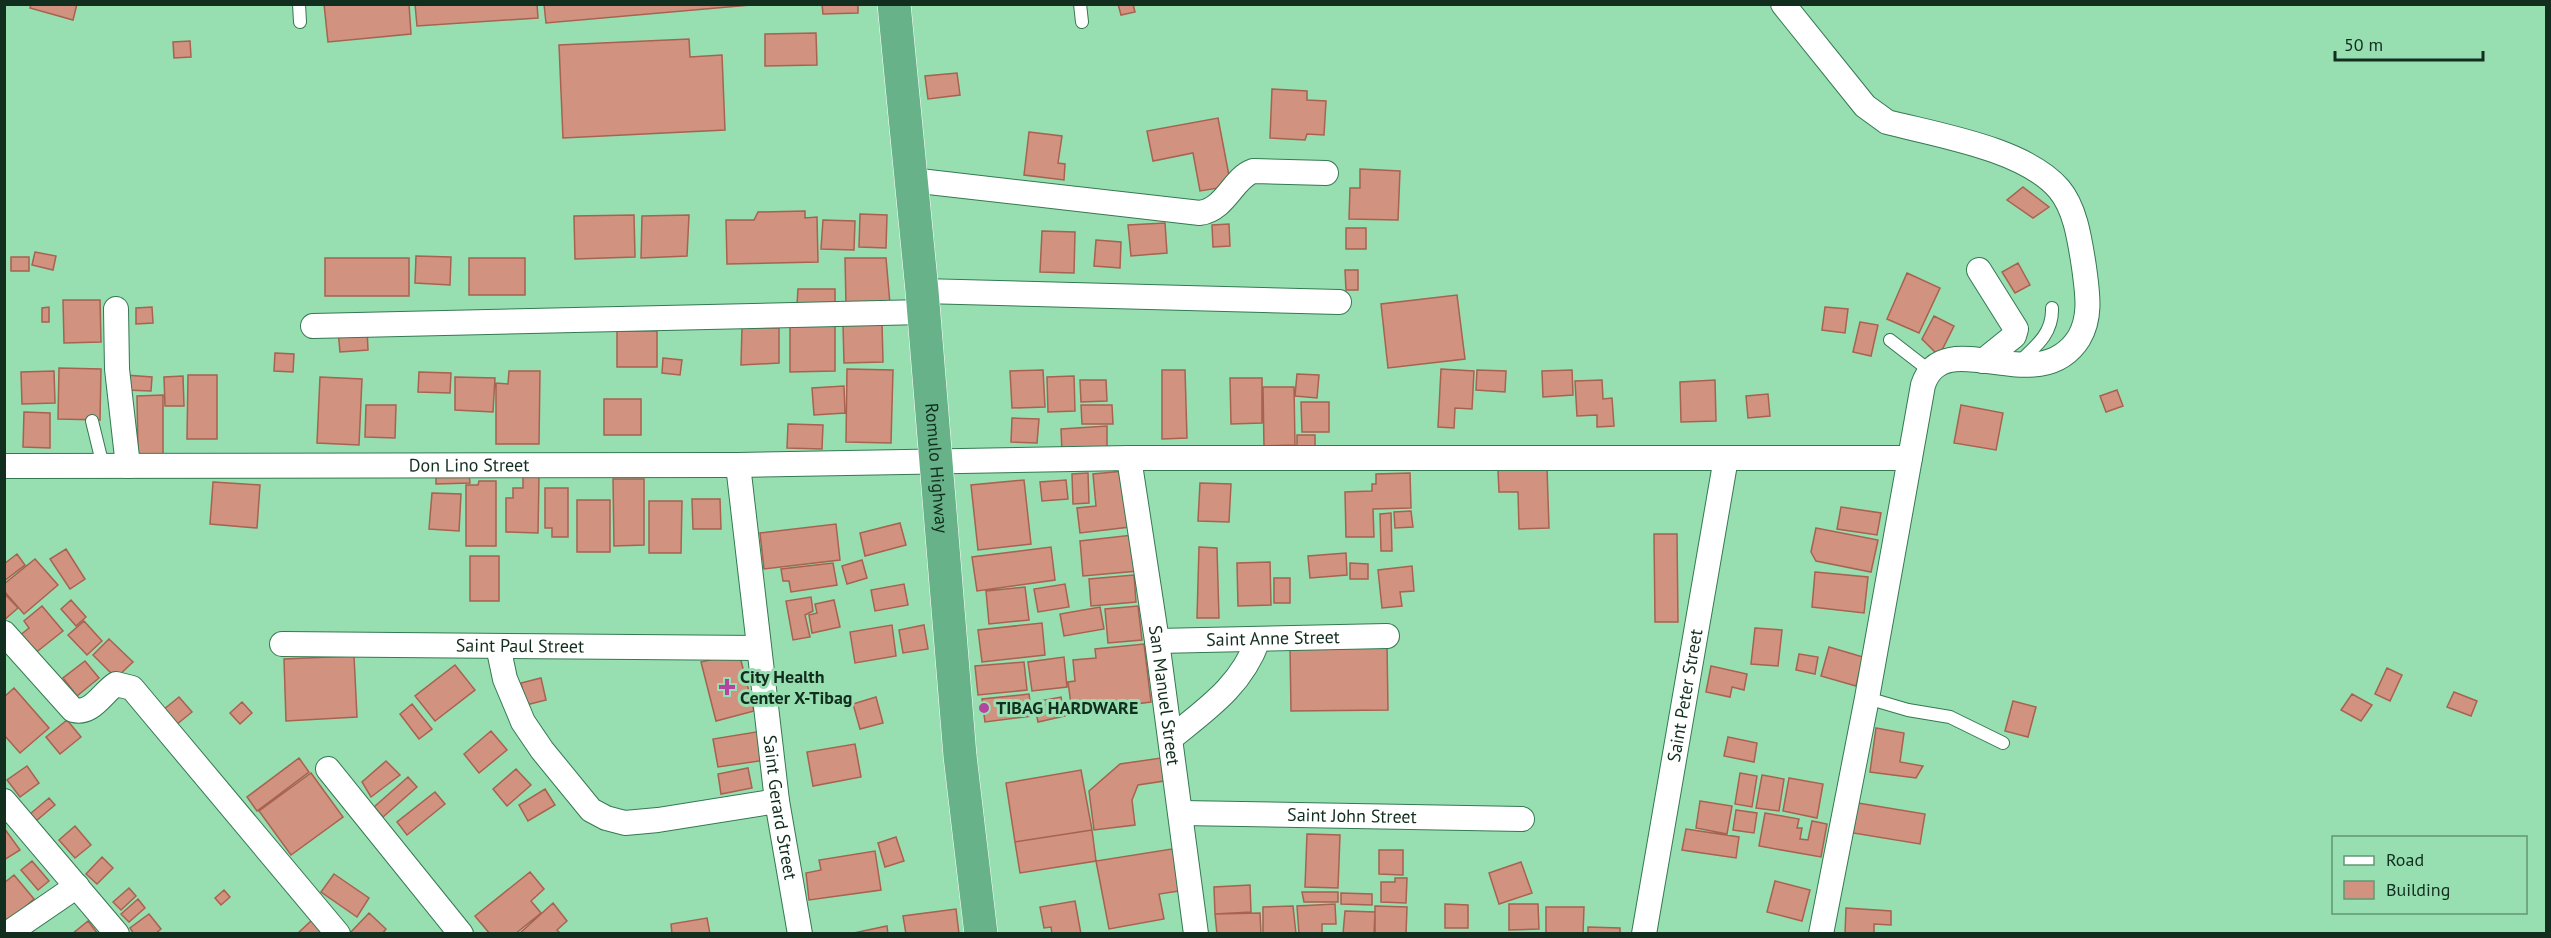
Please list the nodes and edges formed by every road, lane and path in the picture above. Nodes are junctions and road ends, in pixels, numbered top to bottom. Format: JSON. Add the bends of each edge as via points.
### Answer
{"nodes":[{"id":1,"x":299,"y":4,"type":"edge"},
{"id":2,"x":894,"y":4,"type":"edge"},
{"id":3,"x":1080,"y":4,"type":"edge"},
{"id":4,"x":1783,"y":4,"type":"edge"},
{"id":5,"x":300,"y":22,"type":"dead end"},
{"id":6,"x":1082,"y":22,"type":"dead end"},
{"id":7,"x":1326,"y":173,"type":"dead end"},
{"id":8,"x":911,"y":180,"type":"junction"},
{"id":9,"x":1979,"y":270,"type":"dead end"},
{"id":10,"x":923,"y":301,"type":"junction"},
{"id":11,"x":1339,"y":302,"type":"dead end"},
{"id":12,"x":2052,"y":308,"type":"dead end"},
{"id":13,"x":116,"y":309,"type":"dead end"},
{"id":14,"x":313,"y":326,"type":"dead end"},
{"id":15,"x":1890,"y":340,"type":"dead end"},
{"id":16,"x":1983,"y":361,"type":"junction"},
{"id":17,"x":2014,"y":366,"type":"junction"},
{"id":18,"x":1929,"y":371,"type":"junction"},
{"id":19,"x":92,"y":421,"type":"dead end"},
{"id":20,"x":1129,"y":458,"type":"junction"},
{"id":21,"x":1726,"y":458,"type":"junction"},
{"id":22,"x":1910,"y":458,"type":"junction"},
{"id":23,"x":934,"y":460,"type":"junction"},
{"id":24,"x":738,"y":465,"type":"junction"},
{"id":25,"x":4,"y":466,"type":"edge"},
{"id":26,"x":103,"y":466,"type":"junction"},
{"id":27,"x":128,"y":466,"type":"junction"},
{"id":28,"x":4,"y":633,"type":"edge"},
{"id":29,"x":1387,"y":636,"type":"dead end"},
{"id":30,"x":1258,"y":640,"type":"junction"},
{"id":31,"x":1157,"y":641,"type":"junction"},
{"id":32,"x":282,"y":644,"type":"dead end"},
{"id":33,"x":498,"y":646,"type":"junction"},
{"id":34,"x":759,"y":648,"type":"junction"},
{"id":35,"x":1867,"y":698,"type":"junction"},
{"id":36,"x":1171,"y":738,"type":"junction"},
{"id":37,"x":2003,"y":743,"type":"dead end"},
{"id":38,"x":328,"y":769,"type":"dead end"},
{"id":39,"x":4,"y":801,"type":"edge"},
{"id":40,"x":777,"y":801,"type":"junction"},
{"id":41,"x":1181,"y":813,"type":"junction"},
{"id":42,"x":1522,"y":819,"type":"dead end"},
{"id":43,"x":76,"y":886,"type":"junction"},
{"id":44,"x":7,"y":933,"type":"edge"},
{"id":45,"x":117,"y":933,"type":"edge"},
{"id":46,"x":338,"y":933,"type":"edge"},
{"id":47,"x":461,"y":933,"type":"edge"},
{"id":48,"x":800,"y":933,"type":"edge"},
{"id":49,"x":981,"y":933,"type":"edge"},
{"id":50,"x":1196,"y":933,"type":"edge"},
{"id":51,"x":1644,"y":933,"type":"edge"},
{"id":52,"x":1821,"y":933,"type":"edge"}],
"edges":[{"from":1,"to":5,"type":"lane"},
{"from":2,"to":8,"type":"highway","name":"Romulo Highway"},
{"from":3,"to":6,"type":"lane"},
{"from":4,"to":17,"type":"street","via":[[1877,116],[2007,155],[2046,177],[2063,195],[2072,212],[2083,262],[2088,298],[2084,327],[2059,356],[2037,364]]},
{"from":7,"to":8,"type":"street","via":[[1252,171],[1215,207],[1200,213]]},
{"from":8,"to":10,"type":"highway","name":"Romulo Highway"},
{"from":9,"to":16,"type":"street","via":[[2016,329],[2014,336]]},
{"from":10,"to":11,"type":"street"},
{"from":10,"to":14,"type":"street"},
{"from":10,"to":23,"type":"highway","name":"Romulo Highway"},
{"from":12,"to":17,"type":"lane","via":[[2050,330]]},
{"from":13,"to":27,"type":"street","via":[[117,369]]},
{"from":15,"to":18,"type":"lane"},
{"from":16,"to":17,"type":"street"},
{"from":16,"to":18,"type":"street","via":[[1960,357]]},
{"from":18,"to":22,"type":"street"},
{"from":19,"to":26,"type":"lane"},
{"from":20,"to":21,"type":"street","name":"Don Lino Street"},
{"from":20,"to":23,"type":"street","name":"Don Lino Street"},
{"from":20,"to":31,"type":"street","name":"San Manuel Street"},
{"from":21,"to":22,"type":"street","name":"Don Lino Street"},
{"from":21,"to":51,"type":"street","name":"Saint Peter Street"},
{"from":22,"to":35,"type":"street"},
{"from":23,"to":24,"type":"street","name":"Don Lino Street"},
{"from":23,"to":49,"type":"highway","name":"Romulo Highway","via":[[960,756]]},
{"from":24,"to":27,"type":"street","name":"Don Lino Street"},
{"from":24,"to":34,"type":"street","name":"Saint Gerard Street"},
{"from":25,"to":26,"type":"street","name":"Don Lino Street"},
{"from":26,"to":27,"type":"street","name":"Don Lino Street"},
{"from":28,"to":46,"type":"street","via":[[75,712],[97,702],[116,684],[132,688]]},
{"from":29,"to":30,"type":"street","name":"Saint Anne Street"},
{"from":30,"to":31,"type":"street","name":"Saint Anne Street"},
{"from":30,"to":36,"type":"street","via":[[1235,682]]},
{"from":31,"to":36,"type":"street","name":"San Manuel Street"},
{"from":32,"to":33,"type":"street","name":"Saint Paul Street"},
{"from":33,"to":34,"type":"street","name":"Saint Paul Street"},
{"from":33,"to":40,"type":"street","via":[[505,679],[523,722],[591,810],[626,823]]},
{"from":34,"to":40,"type":"street","name":"Saint Gerard Street"},
{"from":35,"to":37,"type":"lane","via":[[1950,717]]},
{"from":35,"to":52,"type":"street"},
{"from":36,"to":41,"type":"street","name":"San Manuel Street"},
{"from":38,"to":47,"type":"street"},
{"from":39,"to":43,"type":"street"},
{"from":40,"to":48,"type":"street","name":"Saint Gerard Street"},
{"from":41,"to":42,"type":"street","name":"Saint John Street"},
{"from":41,"to":50,"type":"street","name":"San Manuel Street"},
{"from":43,"to":44,"type":"street"},
{"from":43,"to":45,"type":"street"}]}
